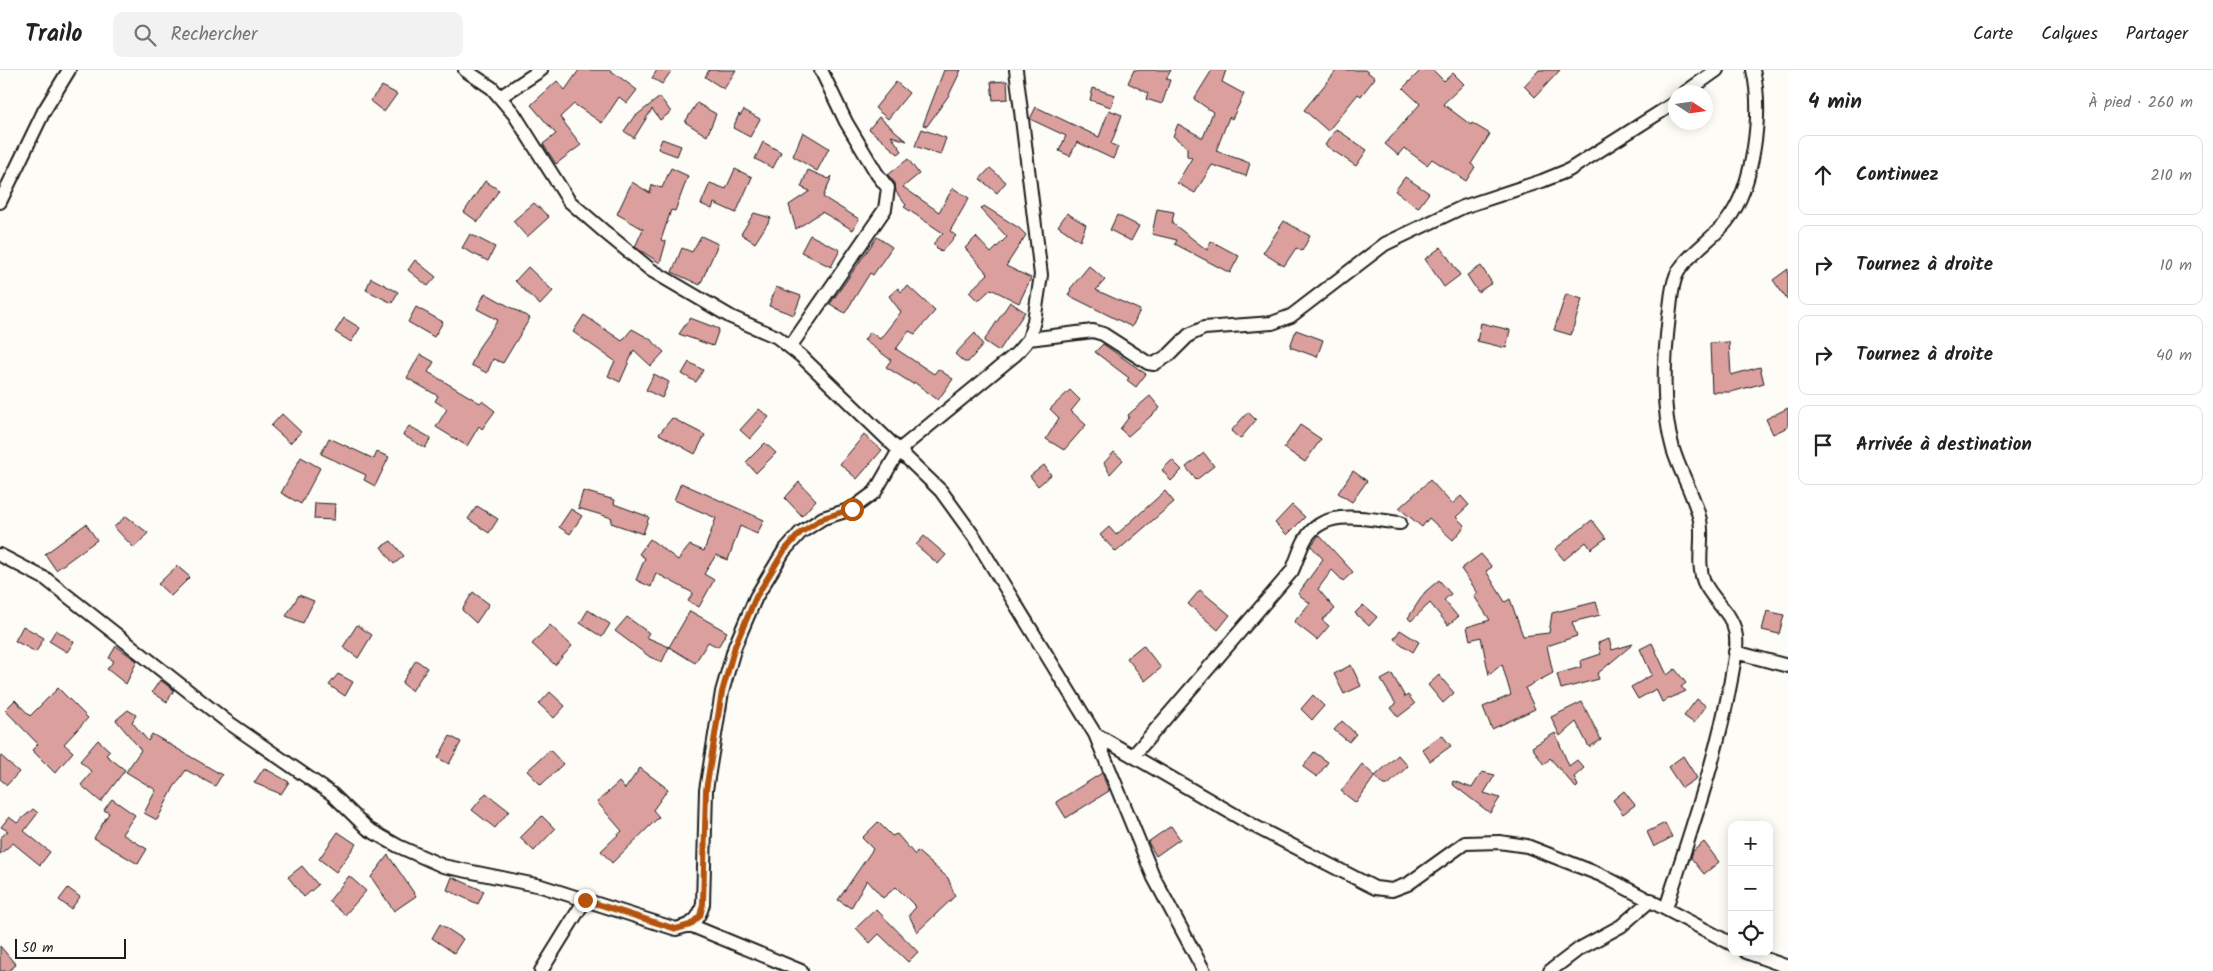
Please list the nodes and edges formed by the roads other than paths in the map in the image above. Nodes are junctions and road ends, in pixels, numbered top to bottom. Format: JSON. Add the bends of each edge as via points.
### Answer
{"nodes":[{"id":1,"x":69,"y":70,"type":"edge"},
{"id":2,"x":465,"y":70,"type":"edge"},
{"id":3,"x":540,"y":70,"type":"edge"},
{"id":4,"x":821,"y":70,"type":"edge"},
{"id":5,"x":1016,"y":70,"type":"edge"},
{"id":6,"x":1717,"y":70,"type":"edge"},
{"id":7,"x":1753,"y":70,"type":"edge"},
{"id":8,"x":1696,"y":85,"type":"edge"},
{"id":9,"x":500,"y":97,"type":"junction"},
{"id":10,"x":1668,"y":107,"type":"edge"},
{"id":11,"x":0,"y":202,"type":"edge"},
{"id":12,"x":1029,"y":339,"type":"junction"},
{"id":13,"x":790,"y":347,"type":"junction"},
{"id":14,"x":899,"y":450,"type":"junction"},
{"id":15,"x":1400,"y":523,"type":"dead end"},
{"id":16,"x":0,"y":555,"type":"edge"},
{"id":17,"x":1735,"y":652,"type":"junction"},
{"id":18,"x":1788,"y":666,"type":"edge"},
{"id":19,"x":1095,"y":734,"type":"junction"},
{"id":20,"x":1133,"y":756,"type":"junction"},
{"id":21,"x":585,"y":900,"type":"junction"},
{"id":22,"x":1651,"y":900,"type":"junction"},
{"id":23,"x":1666,"y":908,"type":"junction"},
{"id":24,"x":690,"y":925,"type":"junction"},
{"id":25,"x":1728,"y":942,"type":"edge"},
{"id":26,"x":1757,"y":956,"type":"edge"},
{"id":27,"x":1788,"y":967,"type":"edge"},
{"id":28,"x":541,"y":971,"type":"edge"},
{"id":29,"x":801,"y":971,"type":"edge"},
{"id":30,"x":1204,"y":971,"type":"edge"},
{"id":31,"x":1550,"y":971,"type":"edge"}],
"edges":[{"from":1,"to":11,"type":"street","via":[[44,111]]},
{"from":2,"to":9,"type":"street"},
{"from":3,"to":9,"type":"street"},
{"from":4,"to":13,"type":"street","via":[[846,122],[888,188],[888,198],[885,209]]},
{"from":5,"to":12,"type":"street","via":[[1041,275]]},
{"from":6,"to":8,"type":"street"},
{"from":7,"to":17,"type":"street","via":[[1756,112],[1750,170],[1737,205],[1726,222],[1676,275],[1667,329],[1665,376],[1673,451],[1688,482],[1703,534],[1700,556],[1704,583],[1729,617],[1735,632]]},
{"from":9,"to":13,"type":"street","via":[[569,201],[606,233],[651,270],[731,318],[777,337]]},
{"from":10,"to":12,"type":"street","via":[[1569,170],[1463,207],[1385,244],[1291,316],[1272,323],[1204,328],[1188,335],[1170,355],[1154,364],[1093,331]]},
{"from":12,"to":14,"type":"street","via":[[1016,354]]},
{"from":13,"to":14,"type":"street"},
{"from":14,"to":19,"type":"street","via":[[941,491],[975,538]]},
{"from":14,"to":24,"type":"street","via":[[875,492],[852,509],[823,518],[800,533],[784,551],[756,597],[735,646],[722,692],[706,790],[703,904],[700,916]]},
{"from":15,"to":20,"type":"street","via":[[1348,516],[1311,532],[1292,570]]},
{"from":16,"to":21,"type":"street","via":[[46,579],[225,720],[332,794],[368,829],[443,866],[541,886]]},
{"from":17,"to":18,"type":"street"},
{"from":17,"to":23,"type":"street","via":[[1726,703],[1697,814]]},
{"from":19,"to":20,"type":"street"},
{"from":19,"to":30,"type":"street","via":[[1154,878]]},
{"from":20,"to":22,"type":"street","via":[[1254,826],[1375,888],[1392,890],[1408,884],[1465,843],[1499,842],[1527,846],[1602,875]]},
{"from":21,"to":24,"type":"street","via":[[676,929]]},
{"from":21,"to":28,"type":"street"},
{"from":22,"to":23,"type":"street"},
{"from":22,"to":31,"type":"street","via":[[1621,926],[1579,949]]},
{"from":23,"to":25,"type":"street"},
{"from":24,"to":29,"type":"street"},
{"from":26,"to":27,"type":"street"}]}
